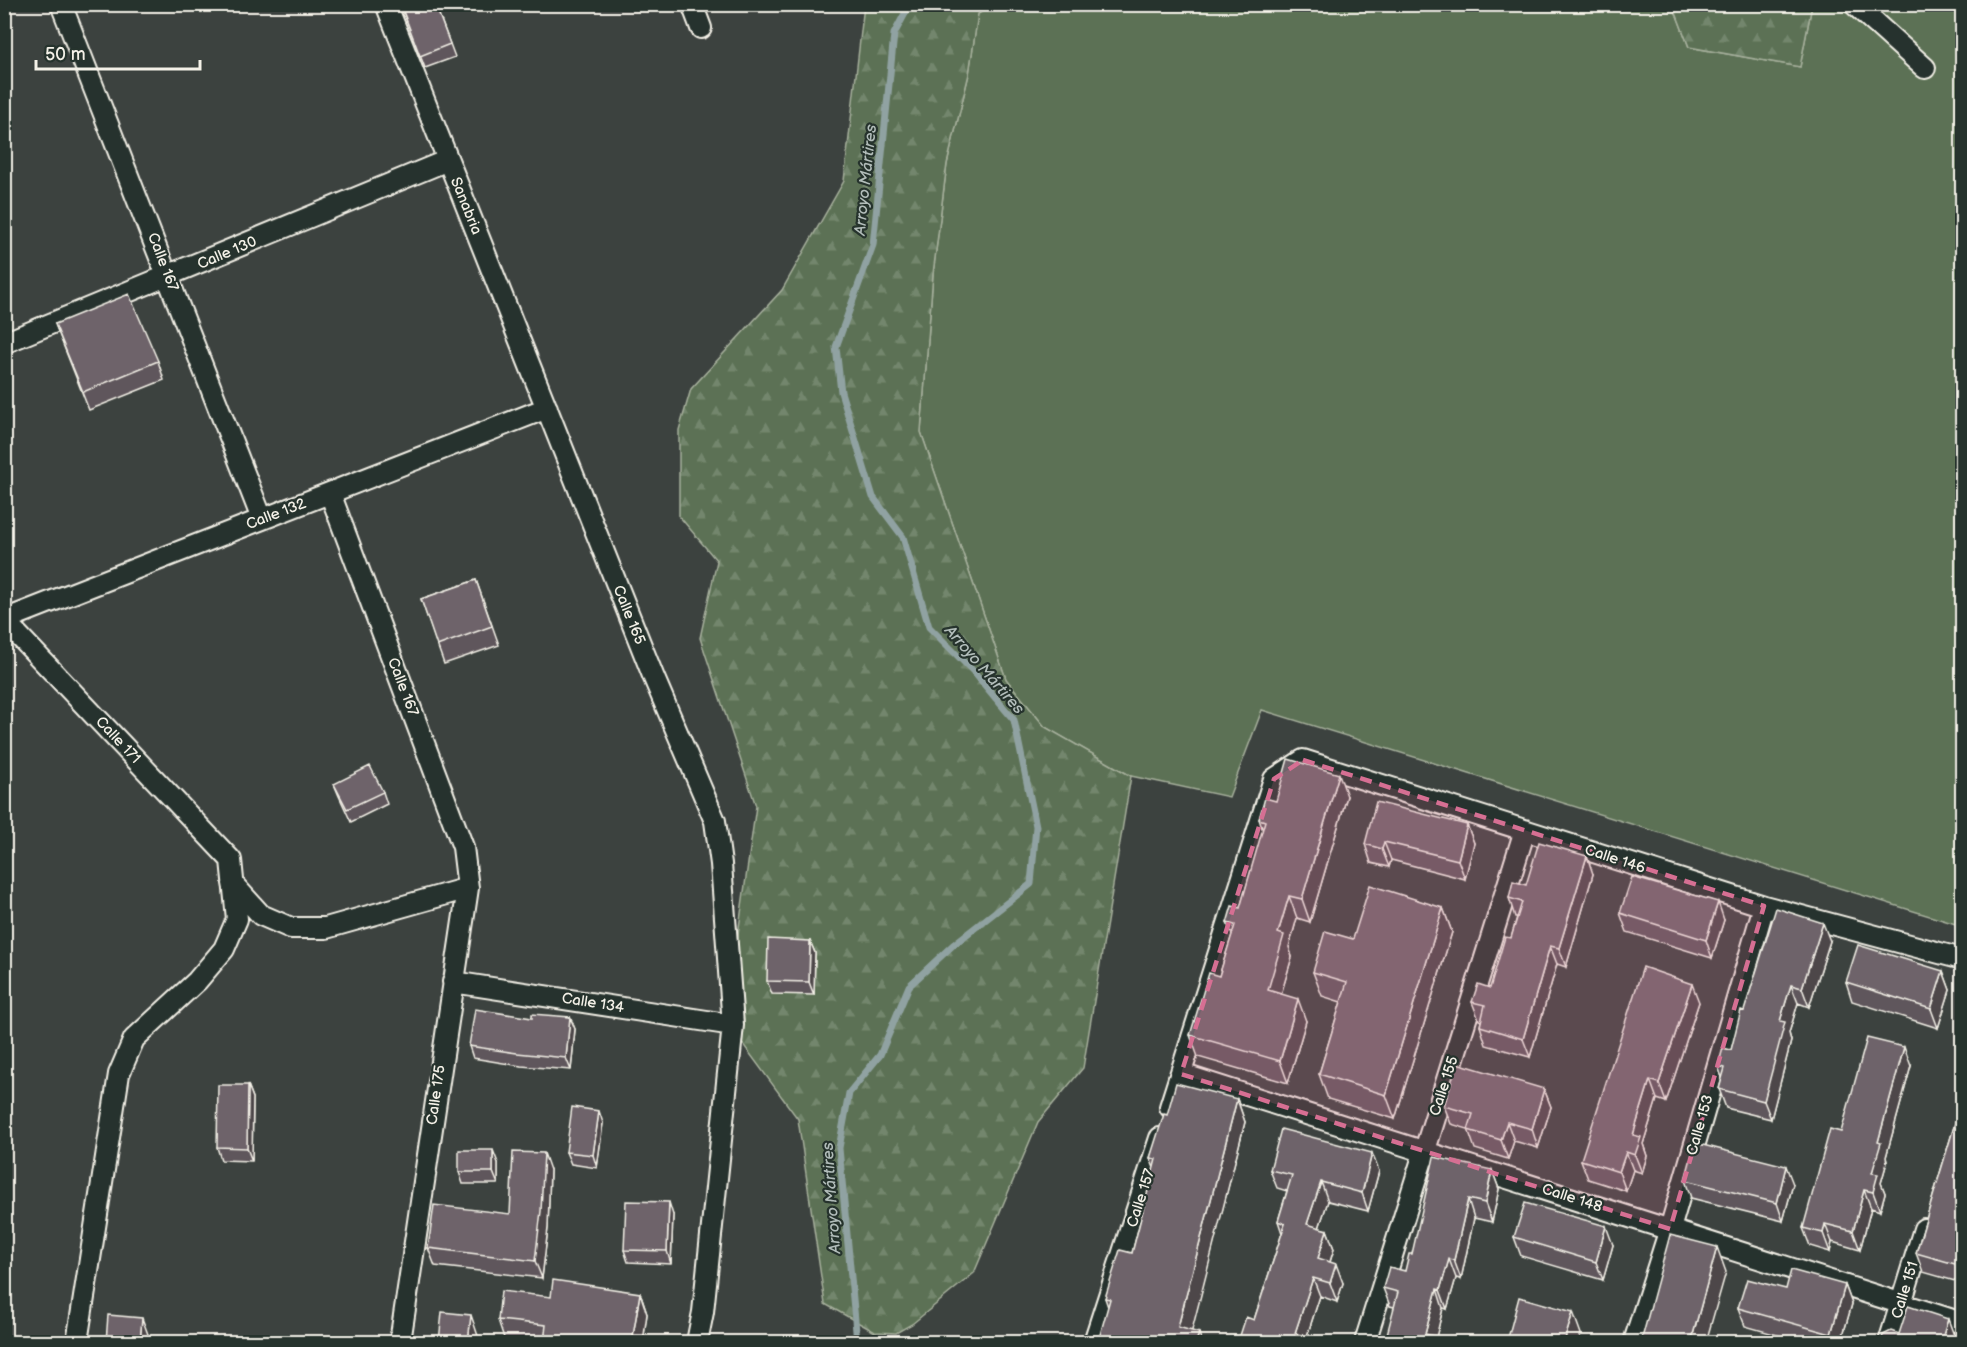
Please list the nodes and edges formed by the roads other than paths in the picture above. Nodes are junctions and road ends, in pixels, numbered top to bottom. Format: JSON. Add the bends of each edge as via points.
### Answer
{"nodes":[{"id":1,"x":62,"y":4,"type":"edge"},
{"id":2,"x":386,"y":4,"type":"edge"},
{"id":3,"x":692,"y":4,"type":"edge"},
{"id":4,"x":1854,"y":4,"type":"edge"},
{"id":5,"x":701,"y":28,"type":"dead end"},
{"id":6,"x":1925,"y":68,"type":"dead end"},
{"id":7,"x":448,"y":160,"type":"junction"},
{"id":8,"x":169,"y":277,"type":"junction"},
{"id":9,"x":4,"y":343,"type":"edge"},
{"id":10,"x":547,"y":408,"type":"junction"},
{"id":11,"x":330,"y":493,"type":"junction"},
{"id":12,"x":262,"y":519,"type":"junction"},
{"id":13,"x":5,"y":620,"type":"edge"},
{"id":14,"x":1274,"y":779,"type":"joint"},
{"id":15,"x":1525,"y":830,"type":"junction"},
{"id":16,"x":463,"y":847,"type":"joint"},
{"id":17,"x":233,"y":884,"type":"junction"},
{"id":18,"x":468,"y":888,"type":"junction"},
{"id":19,"x":1764,"y":906,"type":"junction"},
{"id":20,"x":1962,"y":959,"type":"edge"},
{"id":21,"x":453,"y":982,"type":"junction"},
{"id":22,"x":733,"y":1025,"type":"junction"},
{"id":23,"x":1181,"y":1074,"type":"junction"},
{"id":24,"x":1424,"y":1151,"type":"junction"},
{"id":25,"x":1928,"y":1213,"type":"edge"},
{"id":26,"x":1670,"y":1229,"type":"junction"},
{"id":27,"x":1901,"y":1304,"type":"junction"},
{"id":28,"x":1962,"y":1323,"type":"edge"},
{"id":29,"x":77,"y":1342,"type":"edge"},
{"id":30,"x":400,"y":1342,"type":"edge"},
{"id":31,"x":697,"y":1342,"type":"edge"},
{"id":32,"x":1094,"y":1342,"type":"edge"},
{"id":33,"x":1365,"y":1342,"type":"edge"},
{"id":34,"x":1634,"y":1342,"type":"edge"},
{"id":35,"x":1889,"y":1342,"type":"edge"}],
"edges":[{"from":1,"to":8,"type":"street","name":"Calle 167"},
{"from":2,"to":7,"type":"street","name":"Sanabria"},
{"from":3,"to":5,"type":"street"},
{"from":4,"to":6,"type":"street"},
{"from":7,"to":8,"type":"street","name":"Calle 130"},
{"from":7,"to":10,"type":"street","name":"Sanabria"},
{"from":8,"to":9,"type":"street","name":"Calle 130"},
{"from":8,"to":12,"type":"street","name":"Calle 167"},
{"from":10,"to":11,"type":"street","name":"Calle 132"},
{"from":10,"to":22,"type":"street","name":"Calle 165","via":[[715,821]]},
{"from":11,"to":12,"type":"street","name":"Calle 132"},
{"from":11,"to":16,"type":"street","name":"Calle 167"},
{"from":12,"to":13,"type":"street","name":"Calle 132"},
{"from":13,"to":17,"type":"street","name":"Calle 171","via":[[231,860]]},
{"from":14,"to":15,"type":"street","name":"Calle 146","via":[[1303,760]]},
{"from":14,"to":23,"type":"street","name":"Calle 157"},
{"from":15,"to":19,"type":"street","name":"Calle 146"},
{"from":15,"to":24,"type":"street","name":"Calle 155"},
{"from":16,"to":18,"type":"street","name":"Calle 175"},
{"from":17,"to":18,"type":"street","via":[[261,915],[291,928],[326,928]]},
{"from":17,"to":29,"type":"street","via":[[237,919],[224,949],[197,981],[134,1039],[119,1074]]},
{"from":18,"to":21,"type":"street","name":"Calle 175"},
{"from":19,"to":20,"type":"street","name":"Calle 146"},
{"from":19,"to":26,"type":"street","name":"Calle 153"},
{"from":21,"to":22,"type":"street","name":"Calle 134"},
{"from":21,"to":30,"type":"street","name":"Calle 175"},
{"from":22,"to":31,"type":"street","name":"Calle 165"},
{"from":23,"to":24,"type":"street","name":"Calle 148"},
{"from":23,"to":32,"type":"street","name":"Calle 157"},
{"from":24,"to":26,"type":"street","name":"Calle 148"},
{"from":24,"to":33,"type":"street","name":"Calle 155"},
{"from":25,"to":27,"type":"street","name":"Calle 151"},
{"from":26,"to":27,"type":"street","name":"Calle 148"},
{"from":26,"to":34,"type":"street","name":"Calle 153"},
{"from":27,"to":28,"type":"street","name":"Calle 148"},
{"from":27,"to":35,"type":"street","name":"Calle 151"}]}
